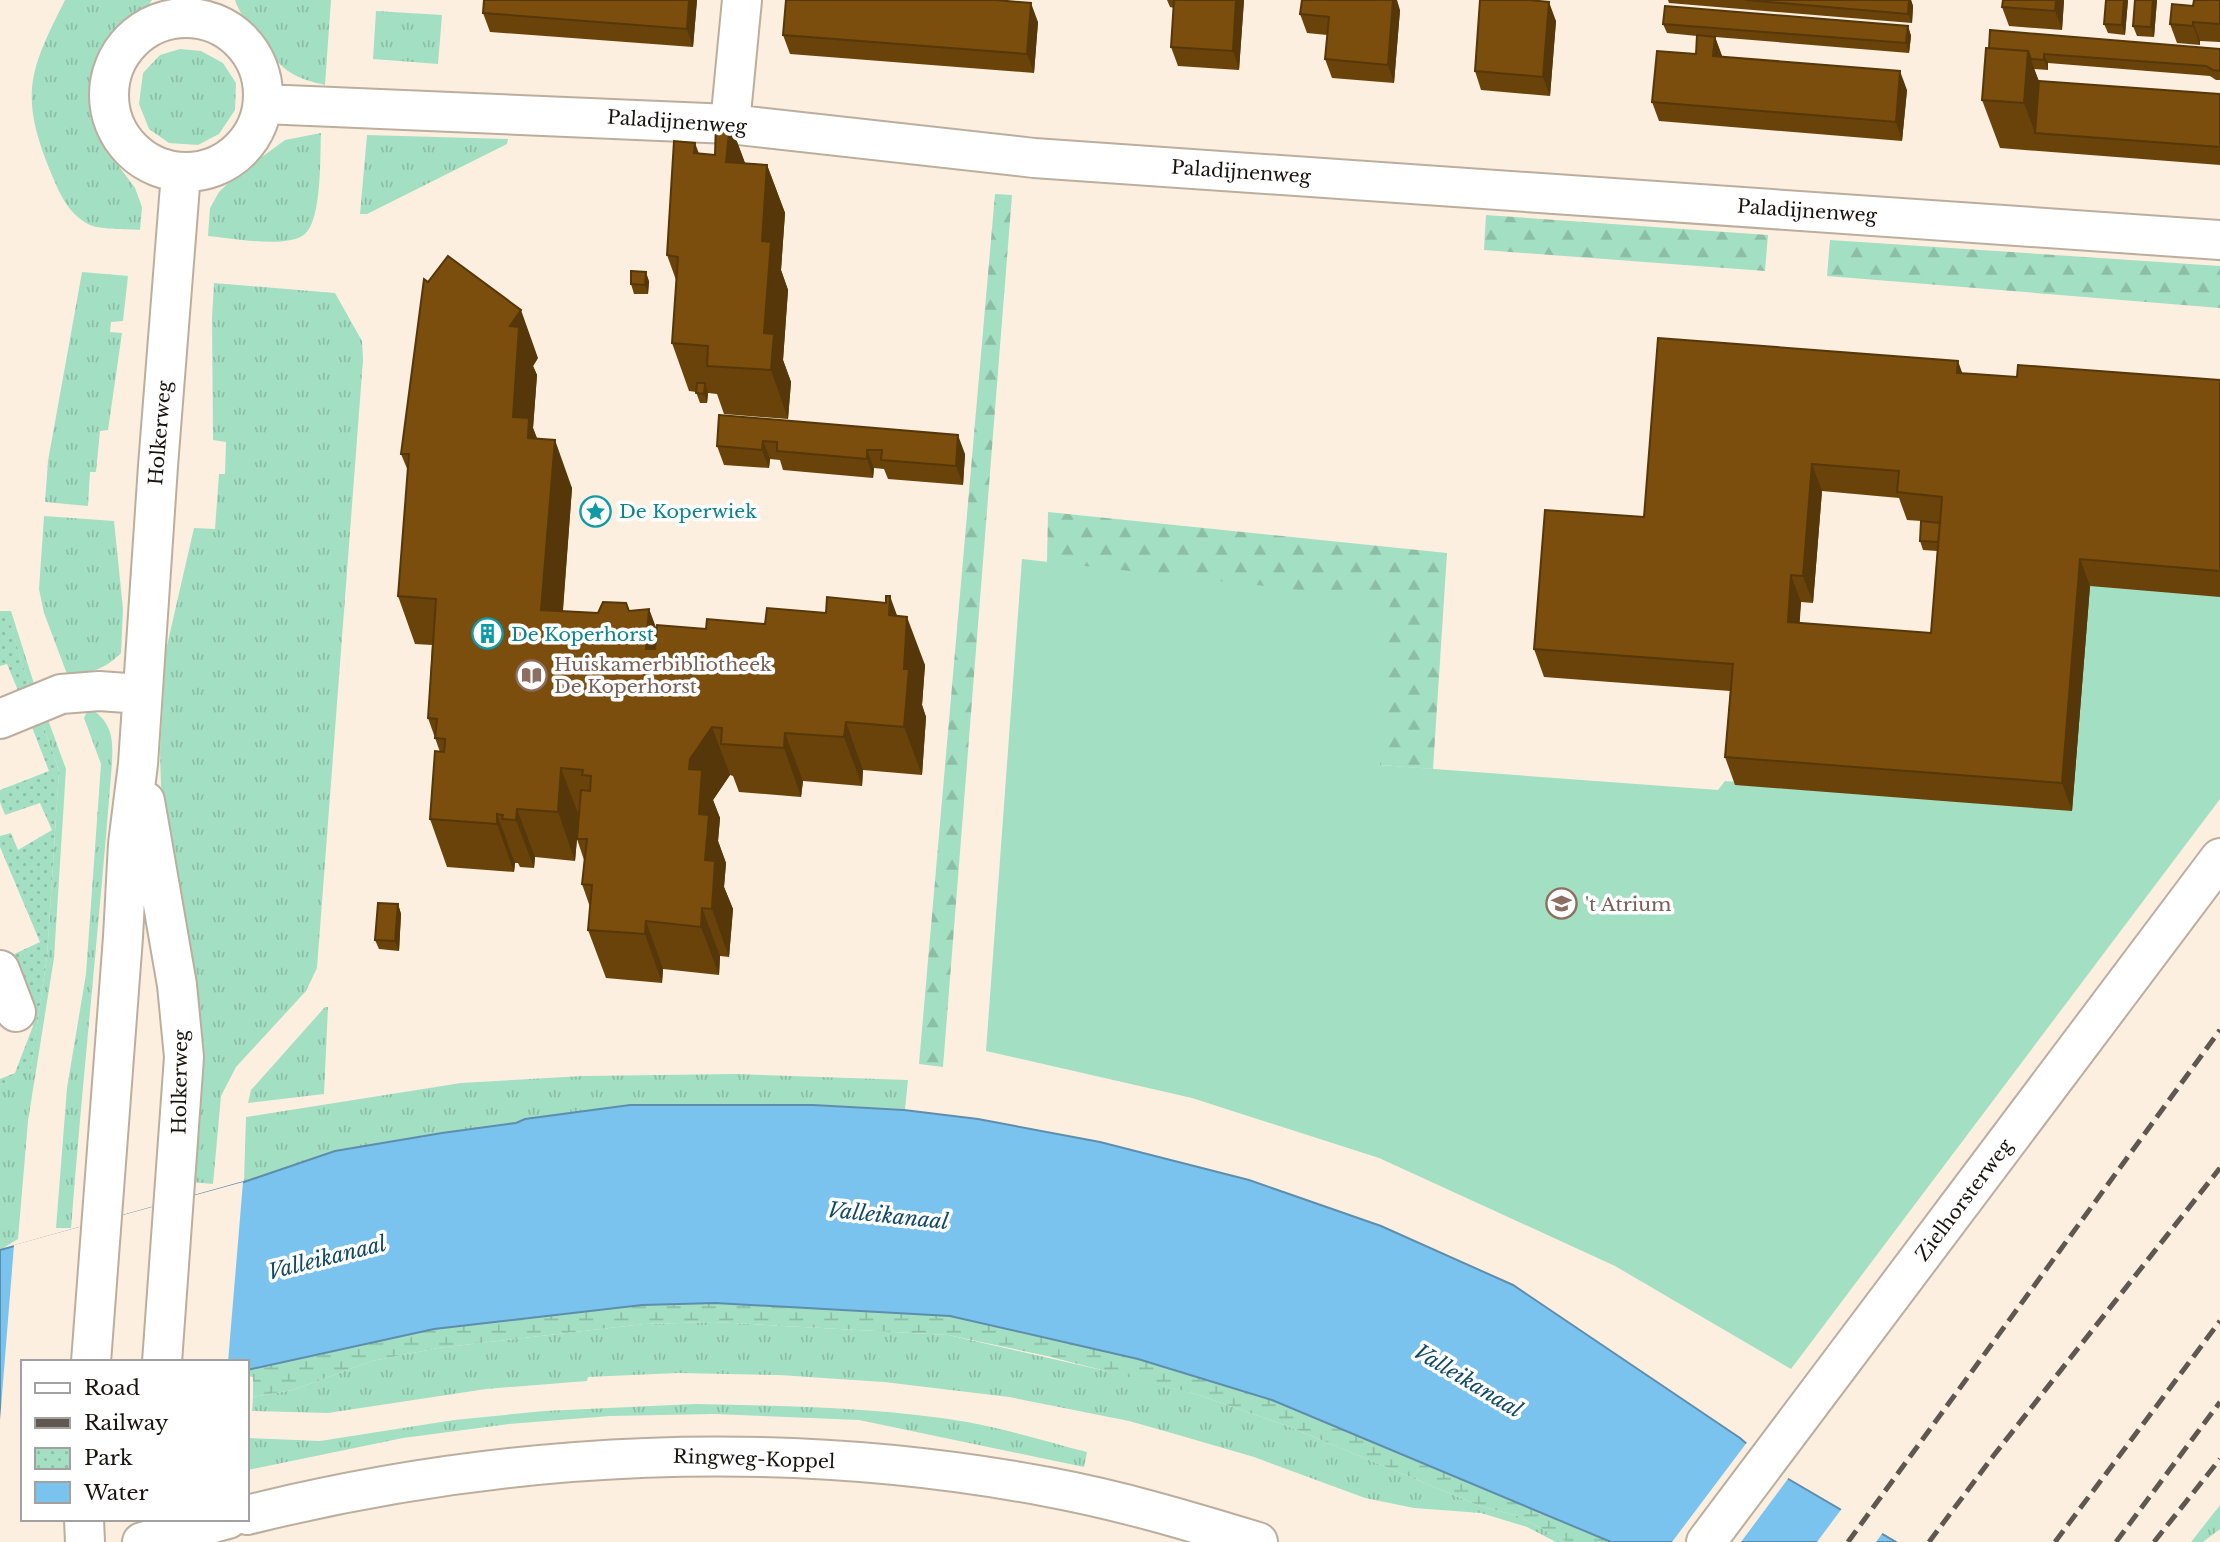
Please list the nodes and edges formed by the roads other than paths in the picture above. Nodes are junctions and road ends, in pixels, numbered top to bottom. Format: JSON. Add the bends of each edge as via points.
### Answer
{"nodes":[{"id":1,"x":742,"y":0,"type":"edge"},
{"id":2,"x":196,"y":9,"type":"edge"},
{"id":3,"x":263,"y":104,"type":"junction"},
{"id":4,"x":730,"y":124,"type":"junction"},
{"id":5,"x":181,"y":173,"type":"junction"},
{"id":6,"x":2220,"y":240,"type":"edge"},
{"id":7,"x":141,"y":694,"type":"junction"},
{"id":8,"x":0,"y":719,"type":"edge"},
{"id":9,"x":138,"y":764,"type":"junction"},
{"id":10,"x":2220,"y":858,"type":"edge"},
{"id":11,"x":0,"y":970,"type":"edge"},
{"id":12,"x":16,"y":1012,"type":"dead end"},
{"id":13,"x":91,"y":1360,"type":"edge"},
{"id":14,"x":162,"y":1360,"type":"edge"},
{"id":15,"x":248,"y":1514,"type":"edge"},
{"id":16,"x":84,"y":1521,"type":"edge"},
{"id":17,"x":219,"y":1521,"type":"edge"},
{"id":18,"x":157,"y":1535,"type":"edge"},
{"id":19,"x":85,"y":1542,"type":"edge"},
{"id":20,"x":1258,"y":1542,"type":"edge"},
{"id":21,"x":1706,"y":1542,"type":"edge"}],
"edges":[{"from":1,"to":4,"type":"street"},
{"from":2,"to":3,"type":"street","via":[[239,38],[254,57],[262,80]]},
{"from":2,"to":5,"type":"street","via":[[142,31],[122,49],[110,74],[108,102],[115,128],[131,151],[155,167]]},
{"from":3,"to":4,"type":"street","name":"Paladijnenweg"},
{"from":3,"to":5,"type":"street","via":[[255,132],[236,155],[210,169]]},
{"from":4,"to":6,"type":"street","name":"Paladijnenweg","via":[[1034,158]]},
{"from":5,"to":7,"type":"street","name":"Holkerweg"},
{"from":7,"to":8,"type":"street","via":[[61,694]]},
{"from":7,"to":9,"type":"street","name":"Holkerweg"},
{"from":9,"to":13,"type":"street","name":"Holkerweg","via":[[128,844]]},
{"from":9,"to":14,"type":"street","name":"Holkerweg","via":[[162,892],[184,1057]]},
{"from":10,"to":21,"type":"street","name":"Zielhorsterweg"},
{"from":11,"to":12,"type":"street"},
{"from":15,"to":20,"type":"street","name":"Ringweg-Koppel","via":[[366,1487],[552,1462],[667,1456],[821,1459],[1049,1487]]},
{"from":16,"to":19,"type":"street"},
{"from":17,"to":18,"type":"street"}]}
